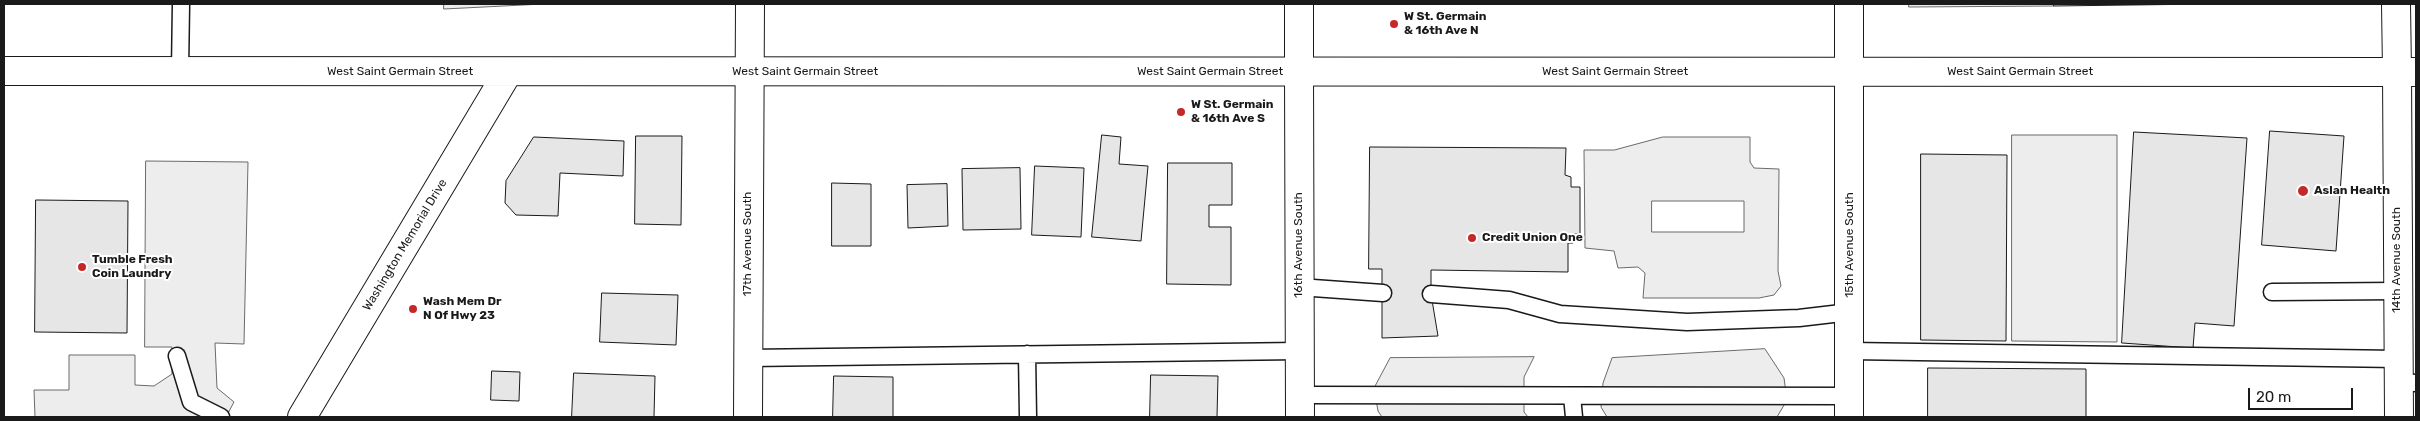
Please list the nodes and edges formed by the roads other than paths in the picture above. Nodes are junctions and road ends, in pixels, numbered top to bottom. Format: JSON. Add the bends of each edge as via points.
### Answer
{"nodes":[{"id":1,"x":181,"y":4,"type":"edge"},
{"id":2,"x":750,"y":4,"type":"edge"},
{"id":3,"x":1299,"y":4,"type":"edge"},
{"id":4,"x":1849,"y":4,"type":"edge"},
{"id":5,"x":2396,"y":4,"type":"edge"},
{"id":6,"x":4,"y":71,"type":"edge"},
{"id":7,"x":180,"y":71,"type":"junction"},
{"id":8,"x":508,"y":72,"type":"junction"},
{"id":9,"x":749,"y":72,"type":"junction"},
{"id":10,"x":1299,"y":72,"type":"junction"},
{"id":11,"x":1849,"y":72,"type":"junction"},
{"id":12,"x":2406,"y":72,"type":"edge"},
{"id":13,"x":1299,"y":287,"type":"junction"},
{"id":14,"x":2398,"y":291,"type":"junction"},
{"id":15,"x":1383,"y":292,"type":"dead end"},
{"id":16,"x":2272,"y":292,"type":"dead end"},
{"id":17,"x":1431,"y":294,"type":"dead end"},
{"id":18,"x":1850,"y":312,"type":"junction"},
{"id":19,"x":1850,"y":350,"type":"junction"},
{"id":20,"x":1299,"y":351,"type":"junction"},
{"id":21,"x":1028,"y":354,"type":"junction"},
{"id":22,"x":177,"y":356,"type":"dead end"},
{"id":23,"x":748,"y":358,"type":"junction"},
{"id":24,"x":2404,"y":375,"type":"edge"},
{"id":25,"x":1572,"y":396,"type":"junction"},
{"id":26,"x":1300,"y":406,"type":"edge"},
{"id":27,"x":1849,"y":407,"type":"edge"},
{"id":28,"x":221,"y":417,"type":"edge"},
{"id":29,"x":302,"y":417,"type":"edge"},
{"id":30,"x":748,"y":417,"type":"edge"},
{"id":31,"x":1028,"y":417,"type":"edge"},
{"id":32,"x":1574,"y":417,"type":"edge"},
{"id":33,"x":2398,"y":417,"type":"edge"}],
"edges":[{"from":1,"to":7,"type":"lane"},
{"from":2,"to":9,"type":"street","name":"17th Avenue South"},
{"from":3,"to":10,"type":"street","name":"16th Avenue South"},
{"from":4,"to":11,"type":"street","name":"15th Avenue South"},
{"from":5,"to":12,"type":"street","name":"14th Avenue South"},
{"from":6,"to":7,"type":"street","name":"West Saint Germain Street"},
{"from":7,"to":8,"type":"street","name":"West Saint Germain Street"},
{"from":8,"to":9,"type":"street","name":"West Saint Germain Street"},
{"from":8,"to":29,"type":"street","name":"Washington Memorial Drive"},
{"from":9,"to":10,"type":"street","name":"West Saint Germain Street"},
{"from":9,"to":23,"type":"street","name":"17th Avenue South"},
{"from":10,"to":11,"type":"street","name":"West Saint Germain Street"},
{"from":10,"to":13,"type":"street","name":"16th Avenue South"},
{"from":11,"to":12,"type":"street","name":"West Saint Germain Street"},
{"from":11,"to":18,"type":"street","name":"15th Avenue South"},
{"from":12,"to":14,"type":"street","name":"14th Avenue South"},
{"from":13,"to":15,"type":"lane"},
{"from":13,"to":20,"type":"street","name":"16th Avenue South"},
{"from":14,"to":16,"type":"lane"},
{"from":14,"to":24,"type":"street","name":"14th Avenue South"},
{"from":17,"to":18,"type":"lane","via":[[1509,300],[1560,314],[1687,322],[1799,318]]},
{"from":18,"to":19,"type":"street","name":"15th Avenue South"},
{"from":19,"to":24,"type":"lane"},
{"from":19,"to":27,"type":"street","name":"15th Avenue South"},
{"from":20,"to":21,"type":"lane"},
{"from":20,"to":26,"type":"street","name":"16th Avenue South"},
{"from":21,"to":23,"type":"lane"},
{"from":21,"to":31,"type":"lane"},
{"from":22,"to":28,"type":"lane","via":[[192,402]]},
{"from":23,"to":30,"type":"street","name":"17th Avenue South"},
{"from":24,"to":33,"type":"street","name":"14th Avenue South"},
{"from":25,"to":26,"type":"lane"},
{"from":25,"to":27,"type":"lane"},
{"from":25,"to":32,"type":"lane"}]}
